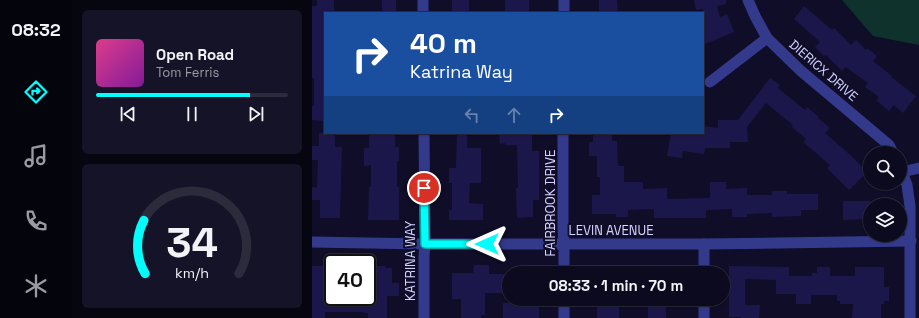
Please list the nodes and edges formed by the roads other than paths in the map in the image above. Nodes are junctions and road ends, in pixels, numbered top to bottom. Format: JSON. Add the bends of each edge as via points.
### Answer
{"nodes":[{"id":1,"x":423,"y":0,"type":"edge"},
{"id":2,"x":564,"y":0,"type":"edge"},
{"id":3,"x":748,"y":0,"type":"edge"},
{"id":4,"x":423,"y":12,"type":"edge"},
{"id":5,"x":564,"y":12,"type":"edge"},
{"id":6,"x":767,"y":38,"type":"junction"},
{"id":7,"x":710,"y":82,"type":"dead end"},
{"id":8,"x":424,"y":134,"type":"edge"},
{"id":9,"x":563,"y":134,"type":"edge"},
{"id":10,"x":890,"y":146,"type":"edge"},
{"id":11,"x":919,"y":168,"type":"edge"},
{"id":12,"x":907,"y":169,"type":"edge"},
{"id":13,"x":907,"y":185,"type":"edge"},
{"id":14,"x":911,"y":241,"type":"junction"},
{"id":15,"x":312,"y":242,"type":"edge"},
{"id":16,"x":425,"y":244,"type":"junction"},
{"id":17,"x":564,"y":244,"type":"junction"},
{"id":18,"x":704,"y":244,"type":"junction"},
{"id":19,"x":564,"y":266,"type":"edge"},
{"id":20,"x":704,"y":266,"type":"edge"},
{"id":21,"x":564,"y":306,"type":"edge"},
{"id":22,"x":704,"y":306,"type":"edge"},
{"id":23,"x":424,"y":318,"type":"edge"},
{"id":24,"x":564,"y":318,"type":"edge"},
{"id":25,"x":704,"y":318,"type":"edge"},
{"id":26,"x":910,"y":318,"type":"edge"}],
"edges":[{"from":1,"to":4,"type":"street"},
{"from":2,"to":5,"type":"street"},
{"from":3,"to":6,"type":"street","name":"DIERICX DRIVE"},
{"from":6,"to":7,"type":"street"},
{"from":6,"to":10,"type":"street","name":"DIERICX DRIVE","via":[[801,71]]},
{"from":8,"to":16,"type":"street","name":"KATRINA WAY"},
{"from":9,"to":17,"type":"street","name":"FAIRBROOK DRIVE"},
{"from":11,"to":12,"type":"street"},
{"from":13,"to":14,"type":"street"},
{"from":14,"to":18,"type":"street","name":"LEVIN AVENUE"},
{"from":14,"to":26,"type":"street"},
{"from":15,"to":16,"type":"street","name":"LEVIN AVENUE"},
{"from":16,"to":17,"type":"street","name":"LEVIN AVENUE"},
{"from":16,"to":23,"type":"street","name":"KATRINA WAY"},
{"from":17,"to":18,"type":"street","name":"LEVIN AVENUE"},
{"from":17,"to":19,"type":"street","name":"FAIRBROOK DRIVE"},
{"from":18,"to":20,"type":"street"},
{"from":21,"to":24,"type":"street"},
{"from":22,"to":25,"type":"street"}]}
